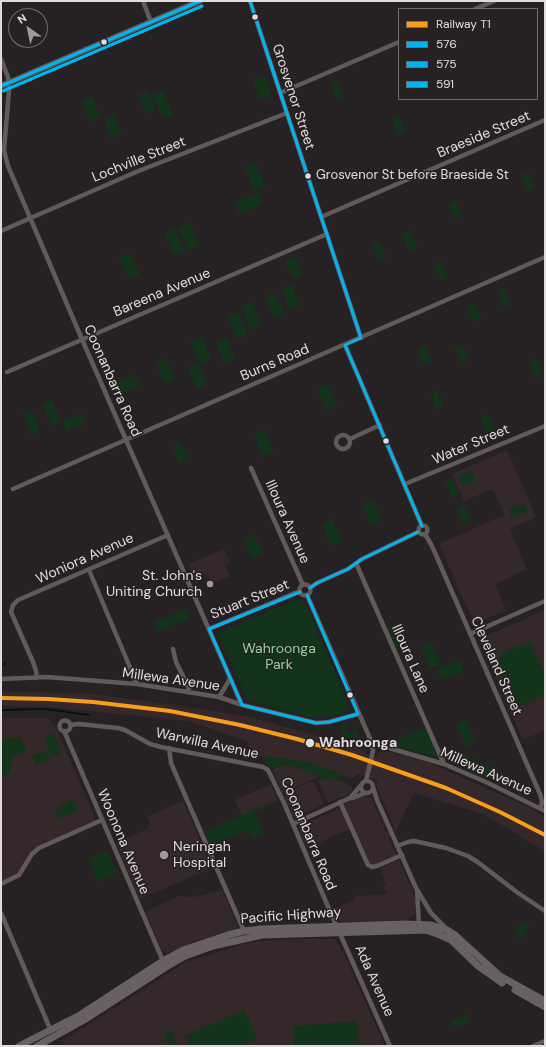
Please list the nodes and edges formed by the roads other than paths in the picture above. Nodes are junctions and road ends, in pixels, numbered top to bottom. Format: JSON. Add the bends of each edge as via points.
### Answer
{"nodes":[{"id":1,"x":143,"y":1,"type":"edge"},
{"id":2,"x":200,"y":1,"type":"edge"},
{"id":3,"x":250,"y":1,"type":"edge"},
{"id":4,"x":494,"y":1,"type":"edge"},
{"id":5,"x":477,"y":8,"type":"edge"},
{"id":6,"x":151,"y":22,"type":"junction"},
{"id":7,"x":398,"y":42,"type":"edge"},
{"id":8,"x":1,"y":59,"type":"edge"},
{"id":9,"x":9,"y":83,"type":"junction"},
{"id":10,"x":1,"y":86,"type":"edge"},
{"id":11,"x":280,"y":93,"type":"junction"},
{"id":12,"x":287,"y":113,"type":"junction"},
{"id":13,"x":545,"y":120,"type":"edge"},
{"id":14,"x":321,"y":217,"type":"junction"},
{"id":15,"x":30,"y":218,"type":"junction"},
{"id":16,"x":1,"y":231,"type":"edge"},
{"id":17,"x":327,"y":234,"type":"junction"},
{"id":18,"x":545,"y":257,"type":"edge"},
{"id":19,"x":361,"y":338,"type":"junction"},
{"id":20,"x":82,"y":340,"type":"junction"},
{"id":21,"x":344,"y":345,"type":"junction"},
{"id":22,"x":7,"y":372,"type":"dead end"},
{"id":23,"x":380,"y":425,"type":"junction"},
{"id":24,"x":545,"y":426,"type":"edge"},
{"id":25,"x":126,"y":439,"type":"junction"},
{"id":26,"x":350,"y":439,"type":"dead end"},
{"id":27,"x":251,"y":468,"type":"dead end"},
{"id":28,"x":405,"y":484,"type":"junction"},
{"id":29,"x":13,"y":489,"type":"dead end"},
{"id":30,"x":422,"y":526,"type":"junction"},
{"id":31,"x":418,"y":532,"type":"junction"},
{"id":32,"x":425,"y":534,"type":"junction"},
{"id":33,"x":168,"y":535,"type":"junction"},
{"id":34,"x":356,"y":563,"type":"junction"},
{"id":35,"x":89,"y":570,"type":"junction"},
{"id":36,"x":303,"y":585,"type":"junction"},
{"id":37,"x":310,"y":588,"type":"junction"},
{"id":38,"x":300,"y":592,"type":"junction"},
{"id":39,"x":307,"y":594,"type":"junction"},
{"id":40,"x":545,"y":601,"type":"edge"},
{"id":41,"x":209,"y":629,"type":"junction"},
{"id":42,"x":470,"y":634,"type":"junction"},
{"id":43,"x":174,"y":649,"type":"dead end"},
{"id":44,"x":36,"y":678,"type":"junction"},
{"id":45,"x":1,"y":679,"type":"edge"},
{"id":46,"x":230,"y":679,"type":"junction"},
{"id":47,"x":137,"y":684,"type":"junction"},
{"id":48,"x":187,"y":692,"type":"junction"},
{"id":49,"x":219,"y":697,"type":"junction"},
{"id":50,"x":242,"y":704,"type":"junction"},
{"id":51,"x":358,"y":714,"type":"junction"},
{"id":52,"x":70,"y":724,"type":"junction"},
{"id":53,"x":64,"y":731,"type":"junction"},
{"id":54,"x":372,"y":743,"type":"junction"},
{"id":55,"x":168,"y":748,"type":"junction"},
{"id":56,"x":444,"y":764,"type":"junction"},
{"id":57,"x":270,"y":772,"type":"joint"},
{"id":58,"x":364,"y":782,"type":"junction"},
{"id":59,"x":373,"y":788,"type":"junction"},
{"id":60,"x":366,"y":793,"type":"junction"},
{"id":61,"x":350,"y":798,"type":"junction"},
{"id":62,"x":377,"y":800,"type":"junction"},
{"id":63,"x":340,"y":802,"type":"junction"},
{"id":64,"x":543,"y":810,"type":"edge"},
{"id":65,"x":102,"y":820,"type":"junction"},
{"id":66,"x":293,"y":824,"type":"junction"},
{"id":67,"x":397,"y":846,"type":"junction"},
{"id":68,"x":402,"y":855,"type":"junction"},
{"id":69,"x":1,"y":884,"type":"edge"},
{"id":70,"x":416,"y":888,"type":"junction"},
{"id":71,"x":545,"y":910,"type":"edge"},
{"id":72,"x":1,"y":913,"type":"edge"},
{"id":73,"x":419,"y":927,"type":"junction"},
{"id":74,"x":338,"y":929,"type":"junction"},
{"id":75,"x":244,"y":931,"type":"junction"},
{"id":76,"x":455,"y":935,"type":"junction"},
{"id":77,"x":163,"y":961,"type":"junction"},
{"id":78,"x":545,"y":1001,"type":"edge"},
{"id":79,"x":545,"y":1007,"type":"edge"},
{"id":80,"x":51,"y":1031,"type":"junction"},
{"id":81,"x":545,"y":1041,"type":"edge"},
{"id":82,"x":19,"y":1046,"type":"edge"},
{"id":83,"x":37,"y":1046,"type":"edge"},
{"id":84,"x":390,"y":1046,"type":"edge"},
{"id":85,"x":533,"y":1046,"type":"edge"}],
"edges":[{"from":1,"to":6,"type":"street"},
{"from":2,"to":6,"type":"main road"},
{"from":3,"to":11,"type":"street","name":"Grosvenor Street"},
{"from":4,"to":5,"type":"street"},
{"from":6,"to":9,"type":"main road"},
{"from":7,"to":11,"type":"street"},
{"from":8,"to":9,"type":"street","name":"Coonanbarra Road"},
{"from":9,"to":10,"type":"main road"},
{"from":9,"to":15,"type":"street","name":"Coonanbarra Road","via":[[5,157]]},
{"from":11,"to":12,"type":"street","name":"Grosvenor Street"},
{"from":12,"to":14,"type":"street","name":"Grosvenor Street"},
{"from":12,"to":15,"type":"street","name":"Lochville Street","via":[[136,172]]},
{"from":13,"to":14,"type":"street","name":"Braeside Street"},
{"from":14,"to":17,"type":"street","name":"Grosvenor Street"},
{"from":15,"to":16,"type":"street","name":"Lochville Street"},
{"from":15,"to":20,"type":"street","name":"Coonanbarra Road"},
{"from":17,"to":19,"type":"street","name":"Grosvenor Street"},
{"from":17,"to":20,"type":"street","name":"Bareena Avenue"},
{"from":18,"to":19,"type":"street","name":"Burns Road"},
{"from":19,"to":21,"type":"street","name":"Burns Road"},
{"from":20,"to":22,"type":"street","name":"Bareena Avenue"},
{"from":20,"to":25,"type":"street","name":"Coonanbarra Road"},
{"from":21,"to":23,"type":"street"},
{"from":21,"to":25,"type":"street","name":"Burns Road"},
{"from":23,"to":26,"type":"street"},
{"from":23,"to":28,"type":"street"},
{"from":24,"to":28,"type":"street","name":"Water Street"},
{"from":25,"to":29,"type":"street","name":"Burns Road"},
{"from":25,"to":33,"type":"street","name":"Coonanbarra Road"},
{"from":27,"to":36,"type":"street","name":"Illoura Avenue"},
{"from":28,"to":30,"type":"street"},
{"from":30,"to":31,"type":"street"},
{"from":30,"to":32,"type":"street","via":[[427,529]]},
{"from":31,"to":32,"type":"street"},
{"from":31,"to":34,"type":"street","name":"Stuart Street"},
{"from":32,"to":42,"type":"street","name":"Cleveland Street"},
{"from":33,"to":35,"type":"street","name":"Woniora Avenue"},
{"from":33,"to":41,"type":"street","name":"Coonanbarra Road"},
{"from":34,"to":37,"type":"street","name":"Stuart Street"},
{"from":34,"to":56,"type":"street","name":"Illoura Lane"},
{"from":35,"to":44,"type":"street","name":"Woniora Avenue","via":[[18,600],[13,605],[11,612],[33,662]]},
{"from":35,"to":47,"type":"street"},
{"from":36,"to":37,"type":"street"},
{"from":36,"to":38,"type":"street"},
{"from":37,"to":39,"type":"street"},
{"from":38,"to":39,"type":"street","via":[[302,595]]},
{"from":38,"to":41,"type":"street","name":"Stuart Street"},
{"from":39,"to":51,"type":"street"},
{"from":40,"to":42,"type":"street"},
{"from":41,"to":46,"type":"street","name":"Coonanbarra Road"},
{"from":42,"to":64,"type":"street","name":"Cleveland Street","via":[[540,794]]},
{"from":43,"to":48,"type":"street","via":[[176,662],[189,688]]},
{"from":44,"to":45,"type":"street","name":"Millewa Avenue"},
{"from":44,"to":47,"type":"street","name":"Millewa Avenue"},
{"from":46,"to":49,"type":"street"},
{"from":46,"to":50,"type":"street","name":"Coonanbarra Road"},
{"from":47,"to":48,"type":"street","name":"Millewa Avenue"},
{"from":48,"to":49,"type":"street","name":"Millewa Avenue"},
{"from":49,"to":50,"type":"street","name":"Millewa Avenue"},
{"from":50,"to":51,"type":"street","name":"Millewa Avenue","via":[[316,723]]},
{"from":51,"to":54,"type":"street"},
{"from":52,"to":53,"type":"street","via":[[69,729]]},
{"from":52,"to":53,"type":"street","via":[[68,721],[62,721],[59,726]]},
{"from":52,"to":55,"type":"street","name":"Warwilla Avenue","via":[[118,728],[150,744]]},
{"from":53,"to":65,"type":"street","name":"Woonona Avenue"},
{"from":54,"to":56,"type":"street","name":"Millewa Avenue"},
{"from":54,"to":58,"type":"street","via":[[373,751]]},
{"from":55,"to":57,"type":"street","name":"Warwilla Avenue","via":[[263,767]]},
{"from":55,"to":75,"type":"street","via":[[171,763]]},
{"from":56,"to":64,"type":"street","name":"Millewa Avenue"},
{"from":57,"to":66,"type":"street","name":"Coonanbarra Road"},
{"from":58,"to":59,"type":"street","via":[[371,782]]},
{"from":58,"to":60,"type":"street","via":[[361,788]]},
{"from":58,"to":61,"type":"street"},
{"from":59,"to":60,"type":"street","via":[[371,792]]},
{"from":59,"to":62,"type":"street"},
{"from":60,"to":61,"type":"street"},
{"from":60,"to":62,"type":"street"},
{"from":61,"to":63,"type":"street"},
{"from":62,"to":67,"type":"street"},
{"from":63,"to":66,"type":"street"},
{"from":63,"to":68,"type":"street","via":[[368,865],[377,866]]},
{"from":65,"to":69,"type":"street","via":[[39,848],[32,854],[19,875]]},
{"from":65,"to":77,"type":"street","name":"Woonona Avenue"},
{"from":66,"to":74,"type":"street","name":"Coonanbarra Road"},
{"from":67,"to":68,"type":"street"},
{"from":67,"to":71,"type":"street","via":[[414,841],[468,856]]},
{"from":68,"to":70,"type":"street"},
{"from":70,"to":73,"type":"street"},
{"from":70,"to":76,"type":"street","via":[[431,913]]},
{"from":72,"to":80,"type":"street"},
{"from":73,"to":74,"type":"highway","name":"Pacific Highway"},
{"from":73,"to":76,"type":"highway","name":"Pacific Highway","via":[[440,927]]},
{"from":73,"to":79,"type":"highway","name":"Pacific Highway","via":[[451,940],[497,980]]},
{"from":74,"to":75,"type":"highway","name":"Pacific Highway","via":[[275,928]]},
{"from":74,"to":83,"type":"highway","name":"Pacific Highway","via":[[262,935],[198,951],[166,967],[84,1020]]},
{"from":74,"to":84,"type":"street","name":"Ada Avenue"},
{"from":75,"to":77,"type":"highway","name":"Pacific Highway","via":[[196,945]]},
{"from":76,"to":78,"type":"highway","name":"Pacific Highway","via":[[500,976]]},
{"from":77,"to":80,"type":"highway","name":"Pacific Highway"},
{"from":80,"to":82,"type":"highway","name":"Pacific Highway"},
{"from":81,"to":85,"type":"street"}]}
